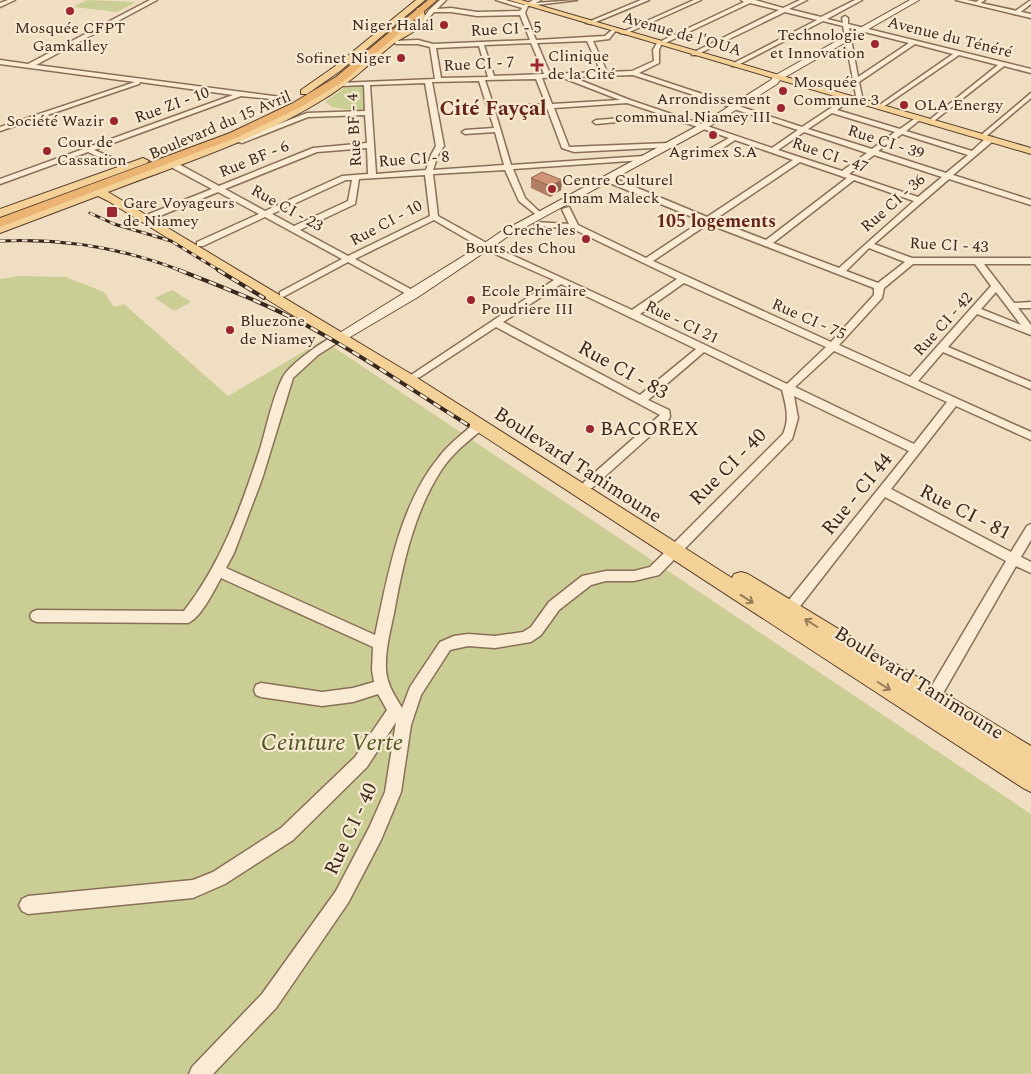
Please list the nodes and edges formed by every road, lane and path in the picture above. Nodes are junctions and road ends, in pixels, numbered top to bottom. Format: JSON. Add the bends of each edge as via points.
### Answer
{"nodes":[{"id":1,"x":12,"y":0,"type":"edge"},
{"id":2,"x":154,"y":0,"type":"edge"},
{"id":3,"x":427,"y":0,"type":"edge"},
{"id":4,"x":433,"y":0,"type":"edge"},
{"id":5,"x":443,"y":0,"type":"edge"},
{"id":6,"x":498,"y":0,"type":"edge"},
{"id":7,"x":513,"y":0,"type":"edge"},
{"id":8,"x":574,"y":0,"type":"edge"},
{"id":9,"x":646,"y":0,"type":"edge"},
{"id":10,"x":698,"y":0,"type":"edge"},
{"id":11,"x":749,"y":0,"type":"edge"},
{"id":12,"x":804,"y":0,"type":"edge"},
{"id":13,"x":842,"y":0,"type":"edge"},
{"id":14,"x":859,"y":0,"type":"edge"},
{"id":15,"x":915,"y":0,"type":"edge"},
{"id":16,"x":924,"y":0,"type":"edge"},
{"id":17,"x":959,"y":0,"type":"edge"},
{"id":18,"x":971,"y":0,"type":"edge"},
{"id":19,"x":981,"y":1,"type":"edge"},
{"id":20,"x":1031,"y":2,"type":"edge"},
{"id":21,"x":0,"y":5,"type":"edge"},
{"id":22,"x":420,"y":5,"type":"edge"},
{"id":23,"x":527,"y":7,"type":"edge"},
{"id":24,"x":844,"y":8,"type":"junction"},
{"id":25,"x":784,"y":10,"type":"junction"},
{"id":26,"x":431,"y":11,"type":"junction"},
{"id":27,"x":1018,"y":12,"type":"junction"},
{"id":28,"x":1031,"y":14,"type":"edge"},
{"id":29,"x":822,"y":19,"type":"junction"},
{"id":30,"x":422,"y":22,"type":"junction"},
{"id":31,"x":589,"y":23,"type":"junction"},
{"id":32,"x":846,"y":25,"type":"junction"},
{"id":33,"x":867,"y":30,"type":"junction"},
{"id":34,"x":619,"y":32,"type":"junction"},
{"id":35,"x":589,"y":39,"type":"junction"},
{"id":36,"x":534,"y":41,"type":"junction"},
{"id":37,"x":847,"y":41,"type":"junction"},
{"id":38,"x":396,"y":42,"type":"dead end"},
{"id":39,"x":914,"y":42,"type":"junction"},
{"id":40,"x":480,"y":44,"type":"junction"},
{"id":41,"x":659,"y":44,"type":"junction"},
{"id":42,"x":433,"y":46,"type":"junction"},
{"id":43,"x":958,"y":53,"type":"junction"},
{"id":44,"x":694,"y":54,"type":"junction"},
{"id":45,"x":0,"y":62,"type":"edge"},
{"id":46,"x":1003,"y":64,"type":"junction"},
{"id":47,"x":734,"y":65,"type":"junction"},
{"id":48,"x":29,"y":66,"type":"junction"},
{"id":49,"x":1031,"y":71,"type":"edge"},
{"id":50,"x":633,"y":73,"type":"junction"},
{"id":51,"x":354,"y":74,"type":"junction"},
{"id":52,"x":605,"y":74,"type":"junction"},
{"id":53,"x":547,"y":75,"type":"junction"},
{"id":54,"x":561,"y":75,"type":"junction"},
{"id":55,"x":538,"y":76,"type":"junction"},
{"id":56,"x":491,"y":77,"type":"junction"},
{"id":57,"x":481,"y":78,"type":"junction"},
{"id":58,"x":428,"y":80,"type":"junction"},
{"id":59,"x":438,"y":80,"type":"junction"},
{"id":60,"x":779,"y":80,"type":"junction"},
{"id":61,"x":142,"y":82,"type":"junction"},
{"id":62,"x":395,"y":82,"type":"junction"},
{"id":63,"x":855,"y":82,"type":"junction"},
{"id":64,"x":367,"y":83,"type":"junction"},
{"id":65,"x":341,"y":84,"type":"junction"},
{"id":66,"x":240,"y":94,"type":"junction"},
{"id":67,"x":1031,"y":95,"type":"edge"},
{"id":68,"x":849,"y":98,"type":"junction"},
{"id":69,"x":289,"y":100,"type":"junction"},
{"id":70,"x":628,"y":101,"type":"junction"},
{"id":71,"x":860,"y":102,"type":"junction"},
{"id":72,"x":308,"y":104,"type":"junction"},
{"id":73,"x":550,"y":106,"type":"junction"},
{"id":74,"x":734,"y":106,"type":"junction"},
{"id":75,"x":880,"y":107,"type":"junction"},
{"id":76,"x":492,"y":109,"type":"junction"},
{"id":77,"x":831,"y":110,"type":"junction"},
{"id":78,"x":367,"y":113,"type":"junction"},
{"id":79,"x":673,"y":117,"type":"junction"},
{"id":80,"x":919,"y":118,"type":"junction"},
{"id":81,"x":596,"y":122,"type":"dead end"},
{"id":82,"x":930,"y":122,"type":"junction"},
{"id":83,"x":704,"y":126,"type":"junction"},
{"id":84,"x":0,"y":128,"type":"edge"},
{"id":85,"x":498,"y":130,"type":"junction"},
{"id":86,"x":804,"y":130,"type":"junction"},
{"id":87,"x":900,"y":131,"type":"junction"},
{"id":88,"x":465,"y":132,"type":"dead end"},
{"id":89,"x":735,"y":137,"type":"junction"},
{"id":90,"x":986,"y":138,"type":"junction"},
{"id":91,"x":371,"y":144,"type":"junction"},
{"id":92,"x":669,"y":145,"type":"junction"},
{"id":93,"x":88,"y":150,"type":"junction"},
{"id":94,"x":773,"y":150,"type":"junction"},
{"id":95,"x":1031,"y":151,"type":"edge"},
{"id":96,"x":711,"y":152,"type":"dead end"},
{"id":97,"x":873,"y":152,"type":"junction"},
{"id":98,"x":973,"y":154,"type":"junction"},
{"id":99,"x":644,"y":158,"type":"junction"},
{"id":100,"x":799,"y":159,"type":"junction"},
{"id":101,"x":174,"y":165,"type":"junction"},
{"id":102,"x":127,"y":167,"type":"junction"},
{"id":103,"x":508,"y":167,"type":"junction"},
{"id":104,"x":428,"y":172,"type":"junction"},
{"id":105,"x":843,"y":174,"type":"junction"},
{"id":106,"x":372,"y":176,"type":"junction"},
{"id":107,"x":356,"y":177,"type":"junction"},
{"id":108,"x":947,"y":177,"type":"junction"},
{"id":109,"x":852,"y":178,"type":"junction"},
{"id":110,"x":608,"y":179,"type":"junction"},
{"id":111,"x":0,"y":182,"type":"edge"},
{"id":112,"x":219,"y":188,"type":"junction"},
{"id":113,"x":590,"y":190,"type":"junction"},
{"id":114,"x":116,"y":194,"type":"junction"},
{"id":115,"x":919,"y":200,"type":"junction"},
{"id":116,"x":1031,"y":203,"type":"edge"},
{"id":117,"x":566,"y":209,"type":"junction"},
{"id":118,"x":0,"y":214,"type":"edge"},
{"id":119,"x":265,"y":214,"type":"junction"},
{"id":120,"x":152,"y":216,"type":"junction"},
{"id":121,"x":434,"y":217,"type":"junction"},
{"id":122,"x":0,"y":218,"type":"edge"},
{"id":123,"x":538,"y":219,"type":"junction"},
{"id":124,"x":709,"y":222,"type":"junction"},
{"id":125,"x":0,"y":223,"type":"edge"},
{"id":126,"x":575,"y":227,"type":"junction"},
{"id":127,"x":0,"y":229,"type":"edge"},
{"id":128,"x":293,"y":230,"type":"junction"},
{"id":129,"x":200,"y":244,"type":"junction"},
{"id":130,"x":766,"y":244,"type":"junction"},
{"id":131,"x":868,"y":245,"type":"junction"},
{"id":132,"x":487,"y":247,"type":"junction"},
{"id":133,"x":348,"y":259,"type":"junction"},
{"id":134,"x":911,"y":261,"type":"junction"},
{"id":135,"x":1031,"y":261,"type":"edge"},
{"id":136,"x":646,"y":262,"type":"junction"},
{"id":137,"x":978,"y":262,"type":"junction"},
{"id":138,"x":840,"y":272,"type":"junction"},
{"id":139,"x":683,"y":279,"type":"junction"},
{"id":140,"x":561,"y":280,"type":"junction"},
{"id":141,"x":996,"y":286,"type":"junction"},
{"id":142,"x":879,"y":287,"type":"junction"},
{"id":143,"x":283,"y":294,"type":"junction"},
{"id":144,"x":413,"y":294,"type":"junction"},
{"id":145,"x":1031,"y":305,"type":"edge"},
{"id":146,"x":1011,"y":306,"type":"junction"},
{"id":147,"x":976,"y":310,"type":"junction"},
{"id":148,"x":633,"y":314,"type":"junction"},
{"id":149,"x":497,"y":323,"type":"junction"},
{"id":150,"x":1031,"y":332,"type":"edge"},
{"id":151,"x":344,"y":335,"type":"junction"},
{"id":152,"x":833,"y":346,"type":"junction"},
{"id":153,"x":942,"y":348,"type":"junction"},
{"id":154,"x":702,"y":349,"type":"junction"},
{"id":155,"x":416,"y":375,"type":"junction"},
{"id":156,"x":912,"y":382,"type":"junction"},
{"id":157,"x":1031,"y":386,"type":"edge"},
{"id":158,"x":787,"y":389,"type":"junction"},
{"id":159,"x":641,"y":400,"type":"junction"},
{"id":160,"x":954,"y":401,"type":"junction"},
{"id":161,"x":480,"y":426,"type":"junction"},
{"id":162,"x":1031,"y":436,"type":"edge"},
{"id":163,"x":917,"y":450,"type":"junction"},
{"id":164,"x":588,"y":485,"type":"junction"},
{"id":165,"x":882,"y":490,"type":"junction"},
{"id":166,"x":1031,"y":529,"type":"edge"},
{"id":167,"x":676,"y":547,"type":"junction"},
{"id":168,"x":1014,"y":559,"type":"junction"},
{"id":169,"x":1031,"y":568,"type":"edge"},
{"id":170,"x":219,"y":571,"type":"junction"},
{"id":171,"x":789,"y":610,"type":"junction"},
{"id":172,"x":37,"y":616,"type":"dead end"},
{"id":173,"x":381,"y":644,"type":"junction"},
{"id":174,"x":382,"y":686,"type":"junction"},
{"id":175,"x":261,"y":690,"type":"dead end"},
{"id":176,"x":928,"y":705,"type":"junction"},
{"id":177,"x":395,"y":710,"type":"junction"},
{"id":178,"x":403,"y":725,"type":"junction"},
{"id":179,"x":1031,"y":759,"type":"edge"},
{"id":180,"x":1031,"y":780,"type":"edge"},
{"id":181,"x":28,"y":905,"type":"dead end"},
{"id":182,"x":199,"y":1074,"type":"edge"}],
"edges":[{"from":1,"to":21,"type":"street"},
{"from":2,"to":48,"type":"street"},
{"from":3,"to":122,"type":"highway","name":"Boulevard du 15 Avril","via":[[329,81],[294,102],[222,135]]},
{"from":4,"to":22,"type":"highway","name":"Boulevard du 15 Avril"},
{"from":5,"to":26,"type":"street"},
{"from":6,"to":23,"type":"street"},
{"from":7,"to":23,"type":"main road","name":"Avenue de l'OUA"},
{"from":8,"to":23,"type":"street"},
{"from":9,"to":31,"type":"street"},
{"from":10,"to":34,"type":"street","name":"Rue CI - 5"},
{"from":11,"to":25,"type":"street","name":"Avenue du Ténéré"},
{"from":11,"to":41,"type":"street"},
{"from":12,"to":25,"type":"street"},
{"from":13,"to":24,"type":"street"},
{"from":14,"to":24,"type":"street"},
{"from":15,"to":33,"type":"main road"},
{"from":16,"to":33,"type":"main road"},
{"from":17,"to":27,"type":"street"},
{"from":18,"to":19,"type":"street"},
{"from":19,"to":27,"type":"street"},
{"from":20,"to":27,"type":"street"},
{"from":22,"to":30,"type":"main road"},
{"from":22,"to":69,"type":"main road","name":"Boulevard du 15 Avril","via":[[330,75]]},
{"from":22,"to":125,"type":"highway","name":"Boulevard du 15 Avril","via":[[340,79],[297,105],[234,135]]},
{"from":23,"to":26,"type":"street","via":[[477,14]]},
{"from":23,"to":31,"type":"main road","name":"Avenue de l'OUA"},
{"from":23,"to":36,"type":"street"},
{"from":24,"to":29,"type":"street"},
{"from":24,"to":32,"type":"street"},
{"from":25,"to":29,"type":"street","name":"Avenue du Ténéré"},
{"from":25,"to":44,"type":"street"},
{"from":26,"to":30,"type":"street"},
{"from":27,"to":28,"type":"street"},
{"from":29,"to":32,"type":"street","name":"Avenue du Ténéré"},
{"from":29,"to":47,"type":"street"},
{"from":30,"to":51,"type":"main road","name":"Boulevard du 15 Avril","via":[[402,32]]},
{"from":31,"to":34,"type":"main road","name":"Avenue de l'OUA"},
{"from":32,"to":33,"type":"street","name":"Avenue du Ténéré"},
{"from":32,"to":37,"type":"street"},
{"from":33,"to":37,"type":"main road"},
{"from":33,"to":39,"type":"street","name":"Avenue du Ténéré"},
{"from":34,"to":35,"type":"street","name":"Rue CI - 5","via":[[608,38]]},
{"from":34,"to":41,"type":"main road","name":"Avenue de l'OUA"},
{"from":35,"to":36,"type":"street","name":"Rue CI - 5"},
{"from":35,"to":52,"type":"street"},
{"from":36,"to":40,"type":"street","name":"Rue CI - 5"},
{"from":36,"to":53,"type":"street"},
{"from":37,"to":60,"type":"main road"},
{"from":37,"to":63,"type":"street"},
{"from":38,"to":42,"type":"street","name":"Rue CI - 5","via":[[411,41]]},
{"from":39,"to":43,"type":"street","name":"Avenue du Ténéré"},
{"from":39,"to":63,"type":"street"},
{"from":40,"to":42,"type":"street","name":"Rue CI - 5"},
{"from":40,"to":56,"type":"street"},
{"from":41,"to":44,"type":"main road","name":"Avenue de l'OUA"},
{"from":41,"to":50,"type":"street","name":"Rue CI - 7","via":[[657,62]]},
{"from":42,"to":59,"type":"street"},
{"from":43,"to":46,"type":"street","name":"Avenue du Ténéré"},
{"from":43,"to":75,"type":"street"},
{"from":44,"to":47,"type":"main road","name":"Avenue de l'OUA"},
{"from":45,"to":48,"type":"street"},
{"from":46,"to":49,"type":"street","name":"Avenue du Ténéré"},
{"from":46,"to":82,"type":"street"},
{"from":47,"to":60,"type":"main road","name":"Avenue de l'OUA"},
{"from":48,"to":61,"type":"street"},
{"from":50,"to":52,"type":"street","name":"Rue CI - 7"},
{"from":50,"to":74,"type":"street","name":"Rue CI - 39"},
{"from":51,"to":62,"type":"street"},
{"from":51,"to":65,"type":"main road","name":"Boulevard du 15 Avril"},
{"from":52,"to":54,"type":"street","name":"Rue CI - 7"},
{"from":53,"to":54,"type":"street","name":"Rue CI - 7"},
{"from":53,"to":55,"type":"street","name":"Rue CI - 7"},
{"from":54,"to":70,"type":"street","name":"Rue CI - 47"},
{"from":55,"to":56,"type":"street","name":"Rue CI - 7"},
{"from":55,"to":73,"type":"street"},
{"from":56,"to":57,"type":"street","name":"Rue CI - 7"},
{"from":57,"to":59,"type":"street","name":"Rue CI - 7"},
{"from":57,"to":76,"type":"street"},
{"from":58,"to":59,"type":"street","name":"Rue CI - 7"},
{"from":58,"to":62,"type":"street","name":"Rue CI - 7"},
{"from":58,"to":104,"type":"street","name":"Rue CI - 10","via":[[440,146]]},
{"from":60,"to":68,"type":"main road"},
{"from":60,"to":74,"type":"main road"},
{"from":61,"to":66,"type":"street"},
{"from":61,"to":84,"type":"street"},
{"from":62,"to":64,"type":"street","name":"Rue CI - 7"},
{"from":63,"to":71,"type":"street"},
{"from":64,"to":65,"type":"street","name":"Rue CI - 7"},
{"from":64,"to":78,"type":"street","name":"Rue BF - 4"},
{"from":65,"to":72,"type":"main road","name":"Boulevard du 15 Avril"},
{"from":66,"to":69,"type":"street"},
{"from":66,"to":93,"type":"street","name":"Rue ZI - 10"},
{"from":67,"to":90,"type":"street","name":"Rue CI - 36"},
{"from":68,"to":71,"type":"main road"},
{"from":68,"to":77,"type":"street"},
{"from":69,"to":102,"type":"main road","name":"Boulevard du 15 Avril","via":[[242,123]]},
{"from":70,"to":73,"type":"street"},
{"from":70,"to":79,"type":"street","name":"Rue CI - 47"},
{"from":71,"to":75,"type":"main road"},
{"from":72,"to":78,"type":"street"},
{"from":72,"to":101,"type":"main road","name":"Boulevard du 15 Avril","via":[[246,135]]},
{"from":73,"to":76,"type":"street"},
{"from":73,"to":92,"type":"street","via":[[566,148],[570,150]]},
{"from":74,"to":83,"type":"main road"},
{"from":74,"to":86,"type":"street","name":"Rue CI - 39"},
{"from":75,"to":80,"type":"main road"},
{"from":76,"to":85,"type":"street"},
{"from":77,"to":86,"type":"street"},
{"from":77,"to":87,"type":"street"},
{"from":78,"to":91,"type":"street","name":"Rue BF - 4"},
{"from":78,"to":101,"type":"street","via":[[300,117]]},
{"from":79,"to":81,"type":"street"},
{"from":79,"to":83,"type":"street","name":"Rue CI - 47"},
{"from":80,"to":82,"type":"main road"},
{"from":80,"to":87,"type":"street"},
{"from":82,"to":90,"type":"main road"},
{"from":83,"to":89,"type":"street","name":"Rue CI - 47"},
{"from":83,"to":92,"type":"main road"},
{"from":85,"to":88,"type":"street"},
{"from":85,"to":103,"type":"street"},
{"from":86,"to":94,"type":"street"},
{"from":86,"to":97,"type":"street","name":"Rue CI - 39"},
{"from":87,"to":97,"type":"street"},
{"from":87,"to":98,"type":"street"},
{"from":89,"to":94,"type":"street","name":"Rue CI - 47"},
{"from":89,"to":96,"type":"street"},
{"from":90,"to":95,"type":"main road"},
{"from":90,"to":98,"type":"street","name":"Rue CI - 36"},
{"from":91,"to":106,"type":"street","name":"Rue BF - 4"},
{"from":91,"to":112,"type":"street","name":"Rue BF - 6","via":[[316,150]]},
{"from":92,"to":99,"type":"main road"},
{"from":93,"to":102,"type":"street"},
{"from":93,"to":111,"type":"street","name":"Rue ZI - 10"},
{"from":94,"to":100,"type":"street","name":"Rue CI - 47"},
{"from":97,"to":105,"type":"street"},
{"from":97,"to":108,"type":"street","name":"Rue CI - 39"},
{"from":98,"to":108,"type":"street","name":"Rue CI - 36"},
{"from":99,"to":103,"type":"street","name":"Rue CI - 8"},
{"from":99,"to":110,"type":"main road"},
{"from":100,"to":105,"type":"street","name":"Rue CI - 47"},
{"from":100,"to":124,"type":"street"},
{"from":101,"to":112,"type":"street","name":"Rue CI - 23"},
{"from":101,"to":114,"type":"main road","name":"Boulevard du 15 Avril"},
{"from":102,"to":118,"type":"main road","name":"Boulevard du 15 Avril"},
{"from":103,"to":104,"type":"street","name":"Rue CI - 8"},
{"from":103,"to":123,"type":"street","via":[[522,199]]},
{"from":104,"to":106,"type":"street","name":"Rue CI - 8"},
{"from":104,"to":121,"type":"street","name":"Rue CI - 10"},
{"from":105,"to":109,"type":"street","name":"Rue CI - 47"},
{"from":106,"to":107,"type":"street","name":"Rue CI - 8"},
{"from":107,"to":119,"type":"street","name":"Rue CI - 8","via":[[341,179]]},
{"from":107,"to":128,"type":"street","name":"Rue BF - 4","via":[[352,202]]},
{"from":108,"to":115,"type":"street","name":"Rue CI - 36"},
{"from":108,"to":116,"type":"street","name":"Rue CI - 39"},
{"from":109,"to":115,"type":"street","name":"Rue CI - 47"},
{"from":109,"to":130,"type":"street"},
{"from":110,"to":113,"type":"main road"},
{"from":110,"to":124,"type":"street"},
{"from":112,"to":119,"type":"street","name":"Rue CI - 23"},
{"from":112,"to":120,"type":"street","name":"Rue BF - 6"},
{"from":113,"to":117,"type":"main road"},
{"from":113,"to":123,"type":"main road"},
{"from":114,"to":120,"type":"main road","name":"Boulevard Tanimoune"},
{"from":114,"to":127,"type":"main road","name":"Boulevard du 15 Avril","via":[[77,200]]},
{"from":114,"to":151,"type":"main road","name":"Boulevard Tanimoune"},
{"from":115,"to":131,"type":"street","name":"Rue CI - 36"},
{"from":117,"to":123,"type":"main road"},
{"from":117,"to":126,"type":"street"},
{"from":119,"to":128,"type":"street","name":"Rue CI - 23"},
{"from":119,"to":129,"type":"street","name":"Rue CI - 8"},
{"from":120,"to":129,"type":"main road","name":"Boulevard Tanimoune"},
{"from":121,"to":132,"type":"street","name":"Rue - CI 21"},
{"from":121,"to":133,"type":"street","name":"Rue CI - 10"},
{"from":123,"to":126,"type":"street","name":"Rue CI - 75"},
{"from":123,"to":132,"type":"main road"},
{"from":124,"to":130,"type":"street"},
{"from":124,"to":136,"type":"street"},
{"from":126,"to":136,"type":"street","name":"Rue CI - 75"},
{"from":128,"to":133,"type":"street","name":"Rue CI - 23"},
{"from":129,"to":143,"type":"main road","name":"Boulevard Tanimoune"},
{"from":130,"to":138,"type":"street"},
{"from":131,"to":134,"type":"street","name":"Rue CI - 43"},
{"from":131,"to":138,"type":"street","name":"Rue CI - 36"},
{"from":132,"to":140,"type":"street","name":"Rue - CI 21"},
{"from":132,"to":144,"type":"main road"},
{"from":133,"to":143,"type":"street","name":"Rue CI - 10"},
{"from":133,"to":144,"type":"street","name":"Rue CI - 23"},
{"from":134,"to":137,"type":"street","name":"Rue CI - 43"},
{"from":134,"to":142,"type":"street"},
{"from":135,"to":137,"type":"street","name":"Rue CI - 43"},
{"from":136,"to":139,"type":"street","name":"Rue CI - 75"},
{"from":137,"to":141,"type":"street"},
{"from":138,"to":142,"type":"street"},
{"from":139,"to":148,"type":"street"},
{"from":139,"to":152,"type":"street","name":"Rue CI - 75"},
{"from":140,"to":148,"type":"street","name":"Rue - CI 21"},
{"from":140,"to":149,"type":"street"},
{"from":141,"to":146,"type":"street"},
{"from":141,"to":147,"type":"street","name":"Rue CI - 42"},
{"from":142,"to":152,"type":"street","via":[[879,296]]},
{"from":143,"to":151,"type":"main road","name":"Boulevard Tanimoune"},
{"from":144,"to":151,"type":"main road"},
{"from":145,"to":146,"type":"street"},
{"from":146,"to":150,"type":"street"},
{"from":147,"to":150,"type":"street"},
{"from":147,"to":153,"type":"street","name":"Rue CI - 42"},
{"from":148,"to":154,"type":"street","name":"Rue - CI 21"},
{"from":149,"to":155,"type":"street"},
{"from":149,"to":159,"type":"street","name":"Rue CI - 83"},
{"from":151,"to":155,"type":"main road","name":"Boulevard Tanimoune"},
{"from":151,"to":161,"type":"main road","name":"Boulevard Tanimoune"},
{"from":151,"to":170,"type":"street","via":[[314,354],[288,377],[254,486]]},
{"from":152,"to":156,"type":"street","name":"Rue CI - 75"},
{"from":152,"to":158,"type":"street"},
{"from":153,"to":156,"type":"street","name":"Rue CI - 42"},
{"from":153,"to":157,"type":"street"},
{"from":154,"to":158,"type":"street","name":"Rue - CI 21"},
{"from":154,"to":159,"type":"street"},
{"from":155,"to":164,"type":"main road","name":"Boulevard Tanimoune"},
{"from":156,"to":160,"type":"street","name":"Rue CI - 75"},
{"from":158,"to":163,"type":"street","name":"Rue - CI 21"},
{"from":158,"to":167,"type":"street","name":"Rue CI - 40","via":[[794,415],[788,436]]},
{"from":159,"to":164,"type":"street","name":"Rue CI - 83","via":[[665,412],[665,416]]},
{"from":160,"to":162,"type":"street","name":"Rue CI - 75"},
{"from":160,"to":163,"type":"street","name":"Rue - CI 44"},
{"from":161,"to":167,"type":"main road","name":"Boulevard Tanimoune"},
{"from":161,"to":173,"type":"street","via":[[438,465],[413,516],[392,586]]},
{"from":163,"to":165,"type":"street","name":"Rue - CI 44"},
{"from":164,"to":167,"type":"main road","name":"Boulevard Tanimoune"},
{"from":165,"to":168,"type":"street","name":"Rue CI - 81"},
{"from":165,"to":171,"type":"street","name":"Rue - CI 44"},
{"from":166,"to":168,"type":"street"},
{"from":167,"to":171,"type":"main road","name":"Boulevard Tanimoune"},
{"from":167,"to":176,"type":"main road","name":"Boulevard Tanimoune","one_way":true},
{"from":167,"to":178,"type":"street","name":"Rue CI - 40","via":[[654,571],[587,580],[554,606],[526,638],[495,642],[468,640],[445,646],[415,692]]},
{"from":168,"to":169,"type":"street","name":"Rue CI - 81"},
{"from":168,"to":176,"type":"street"},
{"from":170,"to":172,"type":"street","via":[[188,617]]},
{"from":170,"to":173,"type":"street"},
{"from":176,"to":171,"type":"main road","name":"Boulevard Tanimoune","one_way":true},
{"from":173,"to":174,"type":"street"},
{"from":174,"to":175,"type":"street","via":[[330,699]]},
{"from":174,"to":177,"type":"street"},
{"from":176,"to":179,"type":"main road","name":"Boulevard Tanimoune"},
{"from":176,"to":180,"type":"main road","name":"Boulevard Tanimoune"},
{"from":177,"to":178,"type":"street"},
{"from":177,"to":181,"type":"street","via":[[362,762],[287,834],[207,884]]},
{"from":178,"to":182,"type":"street","name":"Rue CI - 40","via":[[393,792],[342,897],[268,1001]]}]}
